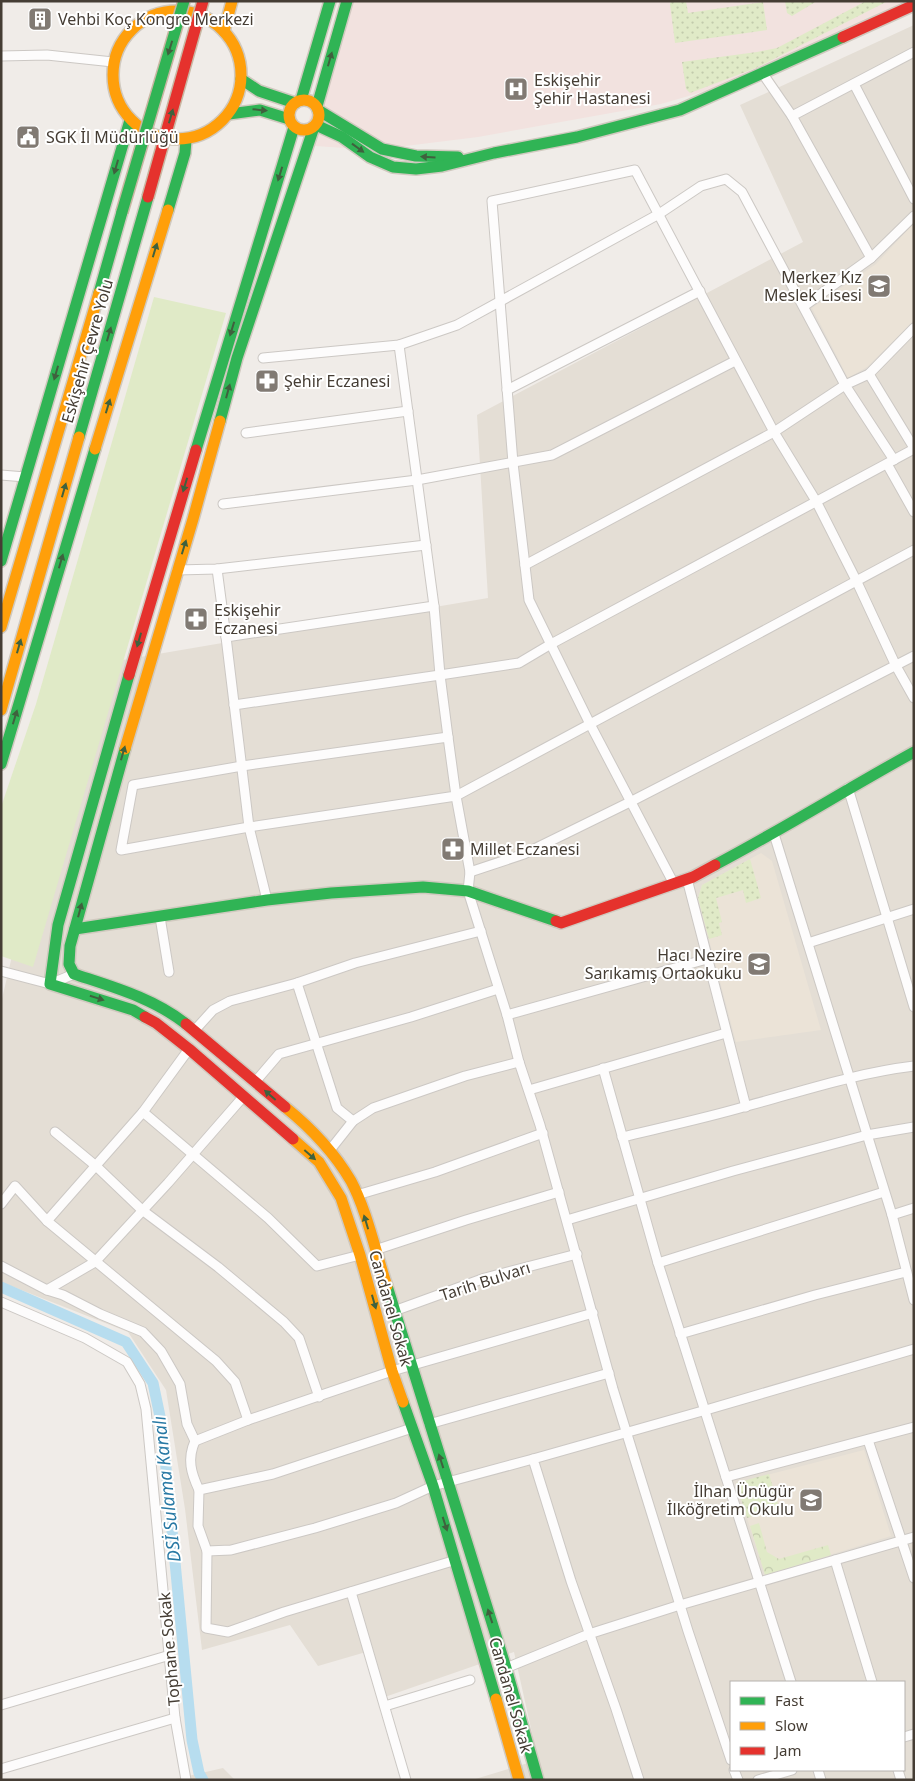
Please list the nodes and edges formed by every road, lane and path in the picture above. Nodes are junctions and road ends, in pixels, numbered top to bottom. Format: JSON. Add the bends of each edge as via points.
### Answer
{"nodes":[{"id":1,"x":160,"y":1,"type":"edge"},
{"id":2,"x":184,"y":1,"type":"edge"},
{"id":3,"x":203,"y":1,"type":"edge"},
{"id":4,"x":232,"y":1,"type":"edge"},
{"id":5,"x":330,"y":1,"type":"edge"},
{"id":6,"x":347,"y":1,"type":"edge"},
{"id":7,"x":914,"y":5,"type":"edge"},
{"id":8,"x":156,"y":14,"type":"junction"},
{"id":9,"x":224,"y":32,"type":"junction"},
{"id":10,"x":913,"y":55,"type":"edge"},
{"id":11,"x":1,"y":56,"type":"edge"},
{"id":12,"x":113,"y":62,"type":"junction"},
{"id":13,"x":763,"y":74,"type":"junction"},
{"id":14,"x":241,"y":79,"type":"junction"},
{"id":15,"x":854,"y":84,"type":"junction"},
{"id":16,"x":298,"y":102,"type":"junction"},
{"id":17,"x":318,"y":108,"type":"junction"},
{"id":18,"x":229,"y":114,"type":"junction"},
{"id":19,"x":792,"y":116,"type":"junction"},
{"id":20,"x":130,"y":120,"type":"junction"},
{"id":21,"x":292,"y":123,"type":"junction"},
{"id":22,"x":315,"y":126,"type":"junction"},
{"id":23,"x":186,"y":140,"type":"junction"},
{"id":24,"x":494,"y":153,"type":"junction"},
{"id":25,"x":914,"y":199,"type":"edge"},
{"id":26,"x":659,"y":214,"type":"junction"},
{"id":27,"x":914,"y":216,"type":"edge"},
{"id":28,"x":871,"y":258,"type":"junction"},
{"id":29,"x":700,"y":291,"type":"junction"},
{"id":30,"x":499,"y":301,"type":"junction"},
{"id":31,"x":804,"y":306,"type":"junction"},
{"id":32,"x":914,"y":328,"type":"edge"},
{"id":33,"x":399,"y":345,"type":"junction"},
{"id":34,"x":263,"y":358,"type":"dead end"},
{"id":35,"x":736,"y":361,"type":"junction"},
{"id":36,"x":869,"y":374,"type":"junction"},
{"id":37,"x":845,"y":385,"type":"junction"},
{"id":38,"x":507,"y":390,"type":"junction"},
{"id":39,"x":408,"y":411,"type":"junction"},
{"id":40,"x":774,"y":432,"type":"junction"},
{"id":41,"x":246,"y":433,"type":"dead end"},
{"id":42,"x":914,"y":448,"type":"edge"},
{"id":43,"x":890,"y":462,"type":"junction"},
{"id":44,"x":513,"y":463,"type":"junction"},
{"id":45,"x":1,"y":475,"type":"edge"},
{"id":46,"x":25,"y":477,"type":"junction"},
{"id":47,"x":417,"y":480,"type":"junction"},
{"id":48,"x":816,"y":501,"type":"junction"},
{"id":49,"x":223,"y":504,"type":"dead end"},
{"id":50,"x":914,"y":512,"type":"edge"},
{"id":51,"x":426,"y":545,"type":"junction"},
{"id":52,"x":914,"y":550,"type":"edge"},
{"id":53,"x":1,"y":561,"type":"edge"},
{"id":54,"x":525,"y":565,"type":"junction"},
{"id":55,"x":217,"y":568,"type":"junction"},
{"id":56,"x":177,"y":570,"type":"junction"},
{"id":57,"x":856,"y":580,"type":"junction"},
{"id":58,"x":434,"y":606,"type":"junction"},
{"id":59,"x":1,"y":627,"type":"edge"},
{"id":60,"x":226,"y":637,"type":"junction"},
{"id":61,"x":551,"y":644,"type":"junction"},
{"id":62,"x":914,"y":656,"type":"edge"},
{"id":63,"x":896,"y":666,"type":"junction"},
{"id":64,"x":440,"y":675,"type":"junction"},
{"id":65,"x":914,"y":698,"type":"edge"},
{"id":66,"x":234,"y":705,"type":"junction"},
{"id":67,"x":1,"y":710,"type":"edge"},
{"id":68,"x":590,"y":724,"type":"junction"},
{"id":69,"x":448,"y":737,"type":"junction"},
{"id":70,"x":914,"y":752,"type":"edge"},
{"id":71,"x":1,"y":764,"type":"edge"},
{"id":72,"x":242,"y":766,"type":"junction"},
{"id":73,"x":848,"y":788,"type":"junction"},
{"id":74,"x":456,"y":796,"type":"junction"},
{"id":75,"x":630,"y":802,"type":"junction"},
{"id":76,"x":250,"y":827,"type":"junction"},
{"id":77,"x":774,"y":834,"type":"junction"},
{"id":78,"x":470,"y":872,"type":"junction"},
{"id":79,"x":687,"y":879,"type":"junction"},
{"id":80,"x":674,"y":884,"type":"junction"},
{"id":81,"x":468,"y":891,"type":"junction"},
{"id":82,"x":267,"y":900,"type":"junction"},
{"id":83,"x":914,"y":909,"type":"edge"},
{"id":84,"x":160,"y":917,"type":"junction"},
{"id":85,"x":888,"y":917,"type":"junction"},
{"id":86,"x":75,"y":929,"type":"junction"},
{"id":87,"x":481,"y":931,"type":"junction"},
{"id":88,"x":808,"y":943,"type":"junction"},
{"id":89,"x":708,"y":959,"type":"junction"},
{"id":90,"x":1,"y":971,"type":"edge"},
{"id":91,"x":169,"y":972,"type":"dead end"},
{"id":92,"x":74,"y":974,"type":"junction"},
{"id":93,"x":910,"y":981,"type":"edge"},
{"id":94,"x":297,"y":983,"type":"junction"},
{"id":95,"x":50,"y":984,"type":"junction"},
{"id":96,"x":498,"y":989,"type":"junction"},
{"id":97,"x":914,"y":1007,"type":"edge"},
{"id":98,"x":507,"y":1015,"type":"junction"},
{"id":99,"x":194,"y":1031,"type":"junction"},
{"id":100,"x":726,"y":1033,"type":"junction"},
{"id":101,"x":315,"y":1043,"type":"junction"},
{"id":102,"x":189,"y":1049,"type":"junction"},
{"id":103,"x":519,"y":1062,"type":"junction"},
{"id":104,"x":914,"y":1066,"type":"edge"},
{"id":105,"x":603,"y":1068,"type":"junction"},
{"id":106,"x":848,"y":1077,"type":"junction"},
{"id":107,"x":255,"y":1082,"type":"junction"},
{"id":108,"x":529,"y":1090,"type":"junction"},
{"id":109,"x":243,"y":1097,"type":"junction"},
{"id":110,"x":746,"y":1107,"type":"junction"},
{"id":111,"x":143,"y":1112,"type":"junction"},
{"id":112,"x":353,"y":1121,"type":"junction"},
{"id":113,"x":914,"y":1127,"type":"edge"},
{"id":114,"x":55,"y":1132,"type":"dead end"},
{"id":115,"x":542,"y":1133,"type":"junction"},
{"id":116,"x":867,"y":1135,"type":"junction"},
{"id":117,"x":622,"y":1137,"type":"junction"},
{"id":118,"x":330,"y":1150,"type":"junction"},
{"id":119,"x":193,"y":1155,"type":"junction"},
{"id":120,"x":96,"y":1166,"type":"junction"},
{"id":121,"x":559,"y":1192,"type":"junction"},
{"id":122,"x":884,"y":1192,"type":"junction"},
{"id":123,"x":357,"y":1195,"type":"junction"},
{"id":124,"x":641,"y":1198,"type":"junction"},
{"id":125,"x":1,"y":1204,"type":"edge"},
{"id":126,"x":914,"y":1208,"type":"edge"},
{"id":127,"x":142,"y":1210,"type":"junction"},
{"id":128,"x":892,"y":1215,"type":"junction"},
{"id":129,"x":567,"y":1220,"type":"junction"},
{"id":130,"x":47,"y":1221,"type":"junction"},
{"id":131,"x":375,"y":1250,"type":"junction"},
{"id":132,"x":577,"y":1254,"type":"junction"},
{"id":133,"x":360,"y":1256,"type":"junction"},
{"id":134,"x":96,"y":1262,"type":"junction"},
{"id":135,"x":658,"y":1263,"type":"junction"},
{"id":136,"x":1,"y":1266,"type":"edge"},
{"id":137,"x":906,"y":1272,"type":"junction"},
{"id":138,"x":911,"y":1281,"type":"edge"},
{"id":139,"x":47,"y":1290,"type":"junction"},
{"id":140,"x":914,"y":1300,"type":"edge"},
{"id":141,"x":1,"y":1302,"type":"edge"},
{"id":142,"x":394,"y":1312,"type":"junction"},
{"id":143,"x":593,"y":1313,"type":"junction"},
{"id":144,"x":680,"y":1334,"type":"junction"},
{"id":145,"x":914,"y":1349,"type":"edge"},
{"id":146,"x":411,"y":1366,"type":"junction"},
{"id":147,"x":392,"y":1371,"type":"junction"},
{"id":148,"x":609,"y":1373,"type":"junction"},
{"id":149,"x":319,"y":1397,"type":"junction"},
{"id":150,"x":706,"y":1410,"type":"junction"},
{"id":151,"x":248,"y":1420,"type":"junction"},
{"id":152,"x":429,"y":1424,"type":"junction"},
{"id":153,"x":914,"y":1426,"type":"edge"},
{"id":154,"x":412,"y":1428,"type":"junction"},
{"id":155,"x":627,"y":1431,"type":"junction"},
{"id":156,"x":868,"y":1440,"type":"junction"},
{"id":157,"x":195,"y":1441,"type":"junction"},
{"id":158,"x":533,"y":1459,"type":"junction"},
{"id":159,"x":726,"y":1478,"type":"junction"},
{"id":160,"x":447,"y":1482,"type":"junction"},
{"id":161,"x":433,"y":1486,"type":"junction"},
{"id":162,"x":198,"y":1490,"type":"junction"},
{"id":163,"x":914,"y":1537,"type":"edge"},
{"id":164,"x":901,"y":1541,"type":"junction"},
{"id":165,"x":207,"y":1551,"type":"junction"},
{"id":166,"x":456,"y":1560,"type":"junction"},
{"id":167,"x":835,"y":1560,"type":"junction"},
{"id":168,"x":914,"y":1578,"type":"edge"},
{"id":169,"x":758,"y":1581,"type":"junction"},
{"id":170,"x":352,"y":1592,"type":"junction"},
{"id":171,"x":680,"y":1605,"type":"junction"},
{"id":172,"x":589,"y":1634,"type":"junction"},
{"id":173,"x":170,"y":1655,"type":"junction"},
{"id":174,"x":506,"y":1668,"type":"junction"},
{"id":175,"x":470,"y":1680,"type":"dead end"},
{"id":176,"x":791,"y":1681,"type":"edge"},
{"id":177,"x":872,"y":1681,"type":"edge"},
{"id":178,"x":1,"y":1705,"type":"edge"},
{"id":179,"x":384,"y":1706,"type":"junction"},
{"id":180,"x":175,"y":1718,"type":"junction"},
{"id":181,"x":730,"y":1757,"type":"edge"},
{"id":182,"x":1,"y":1769,"type":"edge"},
{"id":183,"x":789,"y":1771,"type":"edge"},
{"id":184,"x":186,"y":1780,"type":"edge"},
{"id":185,"x":406,"y":1780,"type":"edge"},
{"id":186,"x":519,"y":1780,"type":"edge"},
{"id":187,"x":538,"y":1780,"type":"edge"},
{"id":188,"x":639,"y":1780,"type":"edge"},
{"id":189,"x":758,"y":1780,"type":"edge"}],
"edges":[{"from":1,"to":8,"type":"main road"},
{"from":2,"to":59,"type":"main road","name":"Eskişehir Çevre Yolu","one_way":true,"bridge":true},
{"from":67,"to":3,"type":"main road","name":"Eskişehir Çevre Yolu","one_way":true,"bridge":true},
{"from":4,"to":9,"type":"main road"},
{"from":5,"to":16,"type":"main road"},
{"from":17,"to":6,"type":"main road","one_way":true},
{"from":7,"to":13,"type":"main road"},
{"from":8,"to":9,"type":"main road","via":[[192,13],[210,20]]},
{"from":8,"to":12,"type":"main road","via":[[136,25],[122,41]]},
{"from":9,"to":14,"type":"main road","via":[[240,62]]},
{"from":10,"to":15,"type":"street"},
{"from":11,"to":12,"type":"street","via":[[47,55]]},
{"from":12,"to":20,"type":"main road","via":[[112,83],[118,103]]},
{"from":13,"to":19,"type":"street"},
{"from":13,"to":24,"type":"main road","via":[[680,110]]},
{"from":14,"to":16,"type":"main road","via":[[259,91]]},
{"from":14,"to":18,"type":"main road","via":[[238,97]]},
{"from":15,"to":19,"type":"street"},
{"from":15,"to":25,"type":"street"},
{"from":16,"to":17,"type":"main road","via":[[310,101]]},
{"from":16,"to":21,"type":"main road","via":[[290,110]]},
{"from":17,"to":22,"type":"main road","via":[[319,118]]},
{"from":24,"to":17,"type":"main road","one_way":true,"via":[[454,158],[416,156],[382,149]]},
{"from":18,"to":21,"type":"main road","one_way":true,"via":[[266,109]]},
{"from":18,"to":23,"type":"main road","via":[[203,135]]},
{"from":19,"to":28,"type":"street"},
{"from":20,"to":23,"type":"main road","via":[[146,132],[166,139]]},
{"from":20,"to":46,"type":"main road","one_way":true},
{"from":21,"to":22,"type":"main road","via":[[306,131]]},
{"from":21,"to":95,"type":"main road","one_way":true,"via":[[91,806],[58,925]]},
{"from":22,"to":24,"type":"main road","one_way":true,"via":[[342,137],[370,157],[393,168],[442,166]]},
{"from":56,"to":22,"type":"main road","one_way":true,"via":[[237,358]]},
{"from":71,"to":23,"type":"main road","one_way":true,"via":[[185,153]]},
{"from":26,"to":29,"type":"street"},
{"from":26,"to":30,"type":"street"},
{"from":26,"to":30,"type":"street","via":[[635,170],[492,201]]},
{"from":26,"to":31,"type":"street","via":[[700,186],[726,179],[742,192]]},
{"from":27,"to":28,"type":"street"},
{"from":28,"to":31,"type":"street"},
{"from":29,"to":35,"type":"street"},
{"from":29,"to":38,"type":"street"},
{"from":30,"to":33,"type":"street","via":[[457,325]]},
{"from":30,"to":38,"type":"street"},
{"from":31,"to":37,"type":"street"},
{"from":32,"to":36,"type":"street"},
{"from":33,"to":34,"type":"street"},
{"from":33,"to":39,"type":"street"},
{"from":35,"to":40,"type":"street"},
{"from":35,"to":44,"type":"street","via":[[552,455]]},
{"from":36,"to":37,"type":"street"},
{"from":36,"to":42,"type":"street"},
{"from":37,"to":40,"type":"street"},
{"from":37,"to":43,"type":"street"},
{"from":38,"to":44,"type":"street"},
{"from":39,"to":41,"type":"street"},
{"from":39,"to":47,"type":"street"},
{"from":40,"to":48,"type":"street"},
{"from":40,"to":54,"type":"street"},
{"from":42,"to":43,"type":"street"},
{"from":43,"to":48,"type":"street"},
{"from":43,"to":50,"type":"street"},
{"from":44,"to":47,"type":"street"},
{"from":44,"to":54,"type":"street"},
{"from":45,"to":46,"type":"street"},
{"from":46,"to":53,"type":"main road"},
{"from":47,"to":49,"type":"street"},
{"from":47,"to":51,"type":"street"},
{"from":48,"to":57,"type":"street"},
{"from":48,"to":61,"type":"street"},
{"from":51,"to":55,"type":"street"},
{"from":51,"to":58,"type":"street"},
{"from":52,"to":57,"type":"street"},
{"from":54,"to":61,"type":"street","via":[[529,600]]},
{"from":55,"to":56,"type":"street"},
{"from":55,"to":60,"type":"street"},
{"from":86,"to":56,"type":"main road","one_way":true},
{"from":57,"to":63,"type":"street"},
{"from":57,"to":68,"type":"street"},
{"from":58,"to":60,"type":"street"},
{"from":58,"to":64,"type":"street"},
{"from":60,"to":66,"type":"street"},
{"from":61,"to":64,"type":"street","via":[[519,663]]},
{"from":61,"to":68,"type":"street"},
{"from":62,"to":63,"type":"street"},
{"from":63,"to":65,"type":"street"},
{"from":63,"to":75,"type":"street"},
{"from":64,"to":66,"type":"street"},
{"from":64,"to":69,"type":"street"},
{"from":66,"to":72,"type":"street"},
{"from":68,"to":74,"type":"street"},
{"from":68,"to":75,"type":"street"},
{"from":69,"to":72,"type":"street"},
{"from":69,"to":74,"type":"street"},
{"from":70,"to":73,"type":"main road"},
{"from":72,"to":76,"type":"street"},
{"from":72,"to":76,"type":"street","via":[[134,785],[121,850]]},
{"from":73,"to":77,"type":"main road"},
{"from":73,"to":85,"type":"street"},
{"from":74,"to":76,"type":"street"},
{"from":74,"to":78,"type":"street"},
{"from":75,"to":78,"type":"street","via":[[524,854]]},
{"from":75,"to":80,"type":"street"},
{"from":76,"to":82,"type":"street"},
{"from":77,"to":79,"type":"main road"},
{"from":77,"to":88,"type":"street"},
{"from":78,"to":81,"type":"street"},
{"from":79,"to":80,"type":"main road"},
{"from":79,"to":89,"type":"street"},
{"from":80,"to":81,"type":"main road","via":[[561,923]]},
{"from":81,"to":82,"type":"main road","via":[[423,887]]},
{"from":81,"to":87,"type":"street"},
{"from":82,"to":84,"type":"main road"},
{"from":83,"to":85,"type":"street"},
{"from":84,"to":86,"type":"main road"},
{"from":84,"to":91,"type":"street"},
{"from":85,"to":88,"type":"street"},
{"from":85,"to":93,"type":"street"},
{"from":86,"to":92,"type":"main road","via":[[69,964]]},
{"from":87,"to":94,"type":"street","via":[[355,963]]},
{"from":87,"to":96,"type":"street"},
{"from":88,"to":106,"type":"street"},
{"from":89,"to":98,"type":"street"},
{"from":89,"to":100,"type":"street"},
{"from":90,"to":95,"type":"street","name":"Candanel Sokak"},
{"from":92,"to":95,"type":"street"},
{"from":92,"to":99,"type":"main road","via":[[144,999],[165,1009]]},
{"from":93,"to":97,"type":"street"},
{"from":94,"to":99,"type":"street","via":[[230,1001],[213,1010]]},
{"from":94,"to":101,"type":"street"},
{"from":95,"to":102,"type":"main road","name":"Candanel Sokak","one_way":true,"via":[[133,1010]]},
{"from":96,"to":98,"type":"street"},
{"from":96,"to":101,"type":"street"},
{"from":98,"to":103,"type":"street"},
{"from":99,"to":107,"type":"main road"},
{"from":100,"to":105,"type":"street"},
{"from":100,"to":110,"type":"street"},
{"from":101,"to":107,"type":"street","via":[[279,1054]]},
{"from":101,"to":112,"type":"street","via":[[337,1108]]},
{"from":102,"to":109,"type":"main road","name":"Candanel Sokak"},
{"from":102,"to":111,"type":"street"},
{"from":103,"to":108,"type":"street"},
{"from":103,"to":112,"type":"street","via":[[465,1076],[373,1108]]},
{"from":104,"to":106,"type":"street"},
{"from":105,"to":108,"type":"street"},
{"from":105,"to":117,"type":"street"},
{"from":106,"to":110,"type":"street"},
{"from":106,"to":116,"type":"street"},
{"from":118,"to":107,"type":"main road","one_way":true},
{"from":108,"to":115,"type":"street"},
{"from":109,"to":119,"type":"street"},
{"from":109,"to":133,"type":"main road","name":"Candanel Sokak","one_way":true,"via":[[319,1162],[341,1198]]},
{"from":110,"to":117,"type":"street"},
{"from":111,"to":119,"type":"street"},
{"from":111,"to":120,"type":"street"},
{"from":112,"to":118,"type":"street"},
{"from":113,"to":116,"type":"street"},
{"from":114,"to":120,"type":"street"},
{"from":115,"to":121,"type":"street"},
{"from":115,"to":123,"type":"street","via":[[434,1172]]},
{"from":116,"to":122,"type":"street"},
{"from":116,"to":124,"type":"street"},
{"from":117,"to":124,"type":"street"},
{"from":118,"to":123,"type":"main road","via":[[344,1168]]},
{"from":119,"to":127,"type":"street"},
{"from":119,"to":133,"type":"street","via":[[268,1218],[317,1266]]},
{"from":120,"to":127,"type":"street"},
{"from":120,"to":130,"type":"street"},
{"from":121,"to":129,"type":"street"},
{"from":121,"to":131,"type":"street"},
{"from":122,"to":128,"type":"street"},
{"from":122,"to":135,"type":"street"},
{"from":131,"to":123,"type":"main road","one_way":true},
{"from":124,"to":129,"type":"street"},
{"from":124,"to":135,"type":"street"},
{"from":125,"to":130,"type":"street","via":[[15,1186]]},
{"from":126,"to":128,"type":"street"},
{"from":127,"to":134,"type":"street"},
{"from":127,"to":149,"type":"street","via":[[284,1322],[299,1338]]},
{"from":128,"to":137,"type":"street"},
{"from":129,"to":132,"type":"street"},
{"from":130,"to":134,"type":"street"},
{"from":131,"to":142,"type":"main road"},
{"from":132,"to":142,"type":"street","name":"Tarih Bulvarı","via":[[485,1278]]},
{"from":132,"to":143,"type":"street"},
{"from":133,"to":147,"type":"main road","name":"Candanel Sokak","one_way":true},
{"from":134,"to":139,"type":"street"},
{"from":134,"to":151,"type":"street","via":[[216,1361],[235,1382]]},
{"from":135,"to":144,"type":"street"},
{"from":136,"to":139,"type":"street"},
{"from":137,"to":138,"type":"street"},
{"from":137,"to":144,"type":"street"},
{"from":138,"to":140,"type":"street"},
{"from":139,"to":157,"type":"street","via":[[143,1332],[161,1351],[180,1384],[187,1424]]},
{"from":141,"to":173,"type":"street","name":"Tophane Sokak","via":[[84,1338],[127,1362],[140,1384],[146,1409]]},
{"from":142,"to":146,"type":"main road"},
{"from":143,"to":146,"type":"street"},
{"from":143,"to":148,"type":"street"},
{"from":144,"to":150,"type":"street"},
{"from":145,"to":150,"type":"street"},
{"from":146,"to":147,"type":"street"},
{"from":146,"to":152,"type":"main road"},
{"from":147,"to":149,"type":"street"},
{"from":147,"to":154,"type":"main road","name":"Candanel Sokak"},
{"from":148,"to":152,"type":"street"},
{"from":148,"to":155,"type":"street"},
{"from":149,"to":151,"type":"street"},
{"from":150,"to":155,"type":"street"},
{"from":150,"to":159,"type":"street"},
{"from":151,"to":157,"type":"street"},
{"from":160,"to":152,"type":"main road","one_way":true},
{"from":153,"to":156,"type":"street"},
{"from":154,"to":161,"type":"main road","name":"Candanel Sokak"},
{"from":154,"to":162,"type":"street","via":[[273,1474]]},
{"from":155,"to":158,"type":"street"},
{"from":155,"to":171,"type":"street"},
{"from":156,"to":159,"type":"street"},
{"from":156,"to":164,"type":"street"},
{"from":157,"to":162,"type":"street","via":[[190,1472]]},
{"from":158,"to":160,"type":"street"},
{"from":158,"to":172,"type":"street"},
{"from":159,"to":169,"type":"street"},
{"from":160,"to":161,"type":"street"},
{"from":174,"to":160,"type":"main road","one_way":true},
{"from":161,"to":165,"type":"street","via":[[396,1503],[315,1528],[231,1550]]},
{"from":161,"to":166,"type":"main road","name":"Candanel Sokak","one_way":true},
{"from":162,"to":165,"type":"street","via":[[198,1526]]},
{"from":163,"to":164,"type":"street"},
{"from":164,"to":167,"type":"street"},
{"from":164,"to":168,"type":"street"},
{"from":165,"to":170,"type":"street","via":[[206,1628],[228,1632]]},
{"from":166,"to":170,"type":"street"},
{"from":166,"to":186,"type":"main road","name":"Candanel Sokak"},
{"from":167,"to":169,"type":"street"},
{"from":167,"to":177,"type":"street"},
{"from":169,"to":171,"type":"street"},
{"from":169,"to":176,"type":"street"},
{"from":170,"to":179,"type":"street"},
{"from":171,"to":172,"type":"street"},
{"from":171,"to":181,"type":"street"},
{"from":172,"to":174,"type":"street"},
{"from":172,"to":188,"type":"street"},
{"from":173,"to":178,"type":"street"},
{"from":173,"to":180,"type":"street","name":"Tophane Sokak"},
{"from":174,"to":187,"type":"main road"},
{"from":175,"to":179,"type":"street"},
{"from":179,"to":185,"type":"street"},
{"from":180,"to":182,"type":"street"},
{"from":180,"to":184,"type":"street","name":"Tophane Sokak"},
{"from":183,"to":189,"type":"street"}]}
